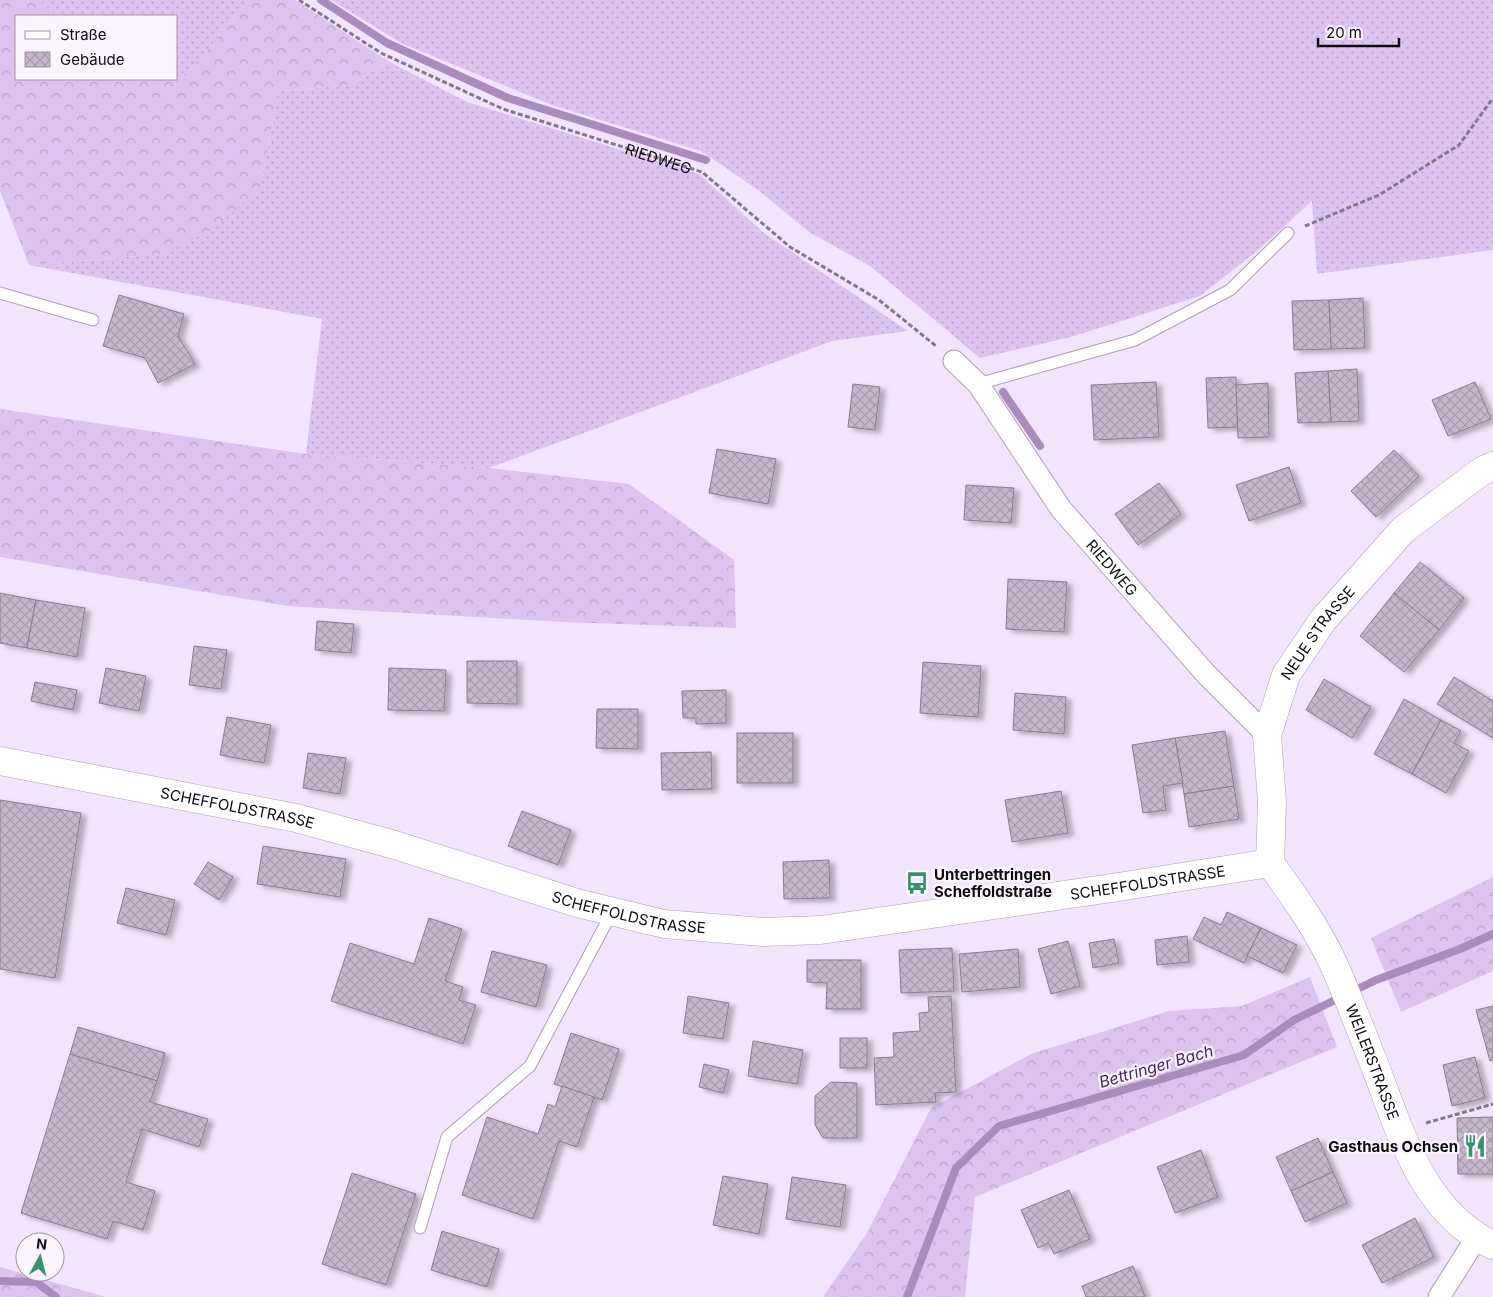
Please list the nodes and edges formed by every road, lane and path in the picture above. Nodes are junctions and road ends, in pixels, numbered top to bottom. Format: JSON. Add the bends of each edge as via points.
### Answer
{"nodes":[{"id":1,"x":299,"y":0,"type":"edge"},
{"id":2,"x":1493,"y":98,"type":"edge"},
{"id":3,"x":1288,"y":233,"type":"joint"},
{"id":4,"x":0,"y":293,"type":"edge"},
{"id":5,"x":93,"y":320,"type":"dead end"},
{"id":6,"x":954,"y":361,"type":"joint"},
{"id":7,"x":978,"y":384,"type":"junction"},
{"id":8,"x":1493,"y":466,"type":"edge"},
{"id":9,"x":1267,"y":735,"type":"junction"},
{"id":10,"x":0,"y":760,"type":"edge"},
{"id":11,"x":1270,"y":863,"type":"junction"},
{"id":12,"x":612,"y":912,"type":"junction"},
{"id":13,"x":1493,"y":1104,"type":"edge"},
{"id":14,"x":1399,"y":1130,"type":"junction"},
{"id":15,"x":420,"y":1228,"type":"dead end"},
{"id":16,"x":1485,"y":1241,"type":"edge"},
{"id":17,"x":1439,"y":1297,"type":"edge"}],
"edges":[{"from":1,"to":6,"type":"path","name":"RIEDWEG","via":[[381,53],[503,109],[702,172],[790,246],[880,300]]},
{"from":2,"to":3,"type":"path","via":[[1459,144],[1379,195]]},
{"from":3,"to":7,"type":"lane","via":[[1230,290],[1134,340]]},
{"from":4,"to":5,"type":"lane"},
{"from":6,"to":7,"type":"street","name":"RIEDWEG"},
{"from":7,"to":9,"type":"street","name":"RIEDWEG","via":[[1061,509],[1206,674]]},
{"from":8,"to":9,"type":"main road","name":"NEUE STRASSE","via":[[1403,530],[1323,620],[1286,675]]},
{"from":9,"to":11,"type":"main road","name":"NEUE STRASSE","via":[[1272,802]]},
{"from":10,"to":12,"type":"main road","name":"SCHEFFOLDSTRASSE","via":[[296,818],[395,844]]},
{"from":11,"to":12,"type":"main road","name":"SCHEFFOLDSTRASSE","via":[[821,930],[763,932],[664,924]]},
{"from":11,"to":14,"type":"main road","name":"WEILERSTRASSE","via":[[1305,912],[1333,964]]},
{"from":12,"to":15,"type":"lane","via":[[530,1066],[447,1137]]},
{"from":13,"to":14,"type":"path"},
{"from":14,"to":16,"type":"main road","name":"WEILERSTRASSE","via":[[1418,1172],[1445,1208]]},
{"from":16,"to":17,"type":"street"}]}
